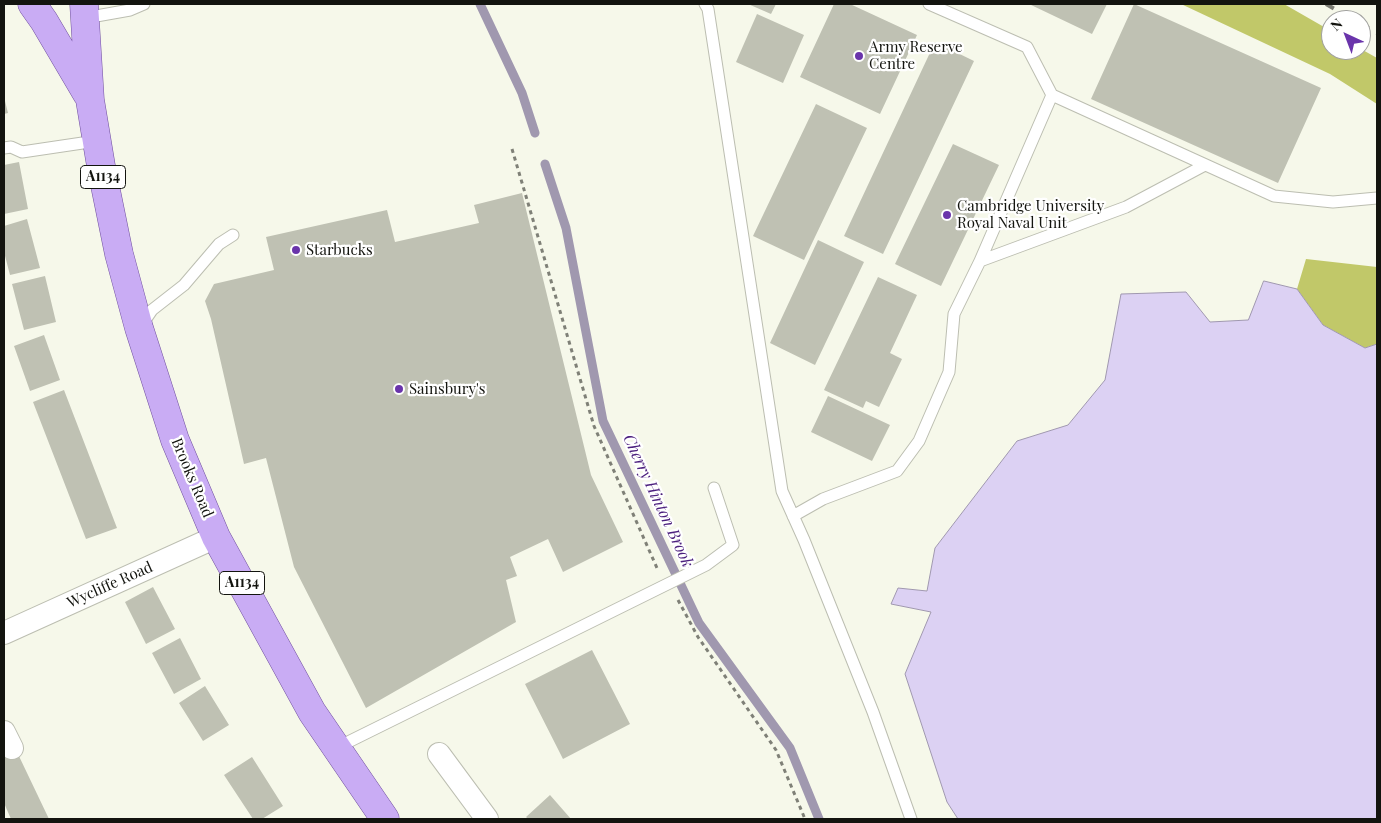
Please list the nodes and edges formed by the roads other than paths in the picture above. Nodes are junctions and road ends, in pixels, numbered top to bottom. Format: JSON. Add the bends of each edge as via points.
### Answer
{"nodes":[{"id":1,"x":32,"y":4,"type":"edge"},
{"id":2,"x":144,"y":4,"type":"edge"},
{"id":3,"x":705,"y":4,"type":"edge"},
{"id":4,"x":929,"y":4,"type":"edge"},
{"id":5,"x":84,"y":11,"type":"edge"},
{"id":6,"x":1052,"y":96,"type":"junction"},
{"id":7,"x":90,"y":100,"type":"junction"},
{"id":8,"x":96,"y":141,"type":"junction"},
{"id":9,"x":4,"y":148,"type":"edge"},
{"id":10,"x":1205,"y":165,"type":"junction"},
{"id":11,"x":1377,"y":198,"type":"edge"},
{"id":12,"x":233,"y":235,"type":"dead end"},
{"id":13,"x":980,"y":261,"type":"junction"},
{"id":14,"x":139,"y":328,"type":"junction"},
{"id":15,"x":714,"y":488,"type":"dead end"},
{"id":16,"x":793,"y":516,"type":"junction"},
{"id":17,"x":216,"y":537,"type":"junction"},
{"id":18,"x":4,"y":633,"type":"edge"},
{"id":19,"x":336,"y":748,"type":"junction"},
{"id":20,"x":439,"y":754,"type":"dead end"},
{"id":21,"x":385,"y":819,"type":"edge"},
{"id":22,"x":487,"y":819,"type":"edge"},
{"id":23,"x":910,"y":819,"type":"edge"}],
"edges":[{"from":1,"to":7,"type":"main road","name":"Brooks Road","number":"A1134"},
{"from":2,"to":5,"type":"lane","via":[[130,10]]},
{"from":3,"to":16,"type":"lane","via":[[782,491]]},
{"from":4,"to":6,"type":"lane","via":[[1027,47]]},
{"from":5,"to":7,"type":"main road","name":"Brooks Road","number":"A1134"},
{"from":6,"to":10,"type":"lane"},
{"from":6,"to":13,"type":"lane"},
{"from":7,"to":8,"type":"main road","name":"Brooks Road","number":"A1134"},
{"from":8,"to":9,"type":"lane","via":[[22,152],[12,146]]},
{"from":8,"to":14,"type":"main road","name":"Brooks Road","number":"A1134","via":[[119,254]]},
{"from":10,"to":11,"type":"lane","via":[[1274,196],[1333,202]]},
{"from":10,"to":13,"type":"lane","via":[[1126,207]]},
{"from":12,"to":14,"type":"lane","via":[[219,244],[184,284],[152,310]]},
{"from":13,"to":16,"type":"lane","via":[[954,314],[949,372],[920,441],[897,471],[823,499]]},
{"from":14,"to":17,"type":"main road","name":"Brooks Road","number":"A1134","via":[[175,440]]},
{"from":15,"to":19,"type":"lane","via":[[733,545],[706,565]]},
{"from":16,"to":23,"type":"lane","via":[[873,712]]},
{"from":17,"to":18,"type":"street","name":"Wycliffe Road"},
{"from":17,"to":19,"type":"main road","name":"Brooks Road","number":"A1134","via":[[312,712]]},
{"from":19,"to":21,"type":"main road","name":"Brooks Road","number":"A1134"},
{"from":20,"to":22,"type":"street"}]}
